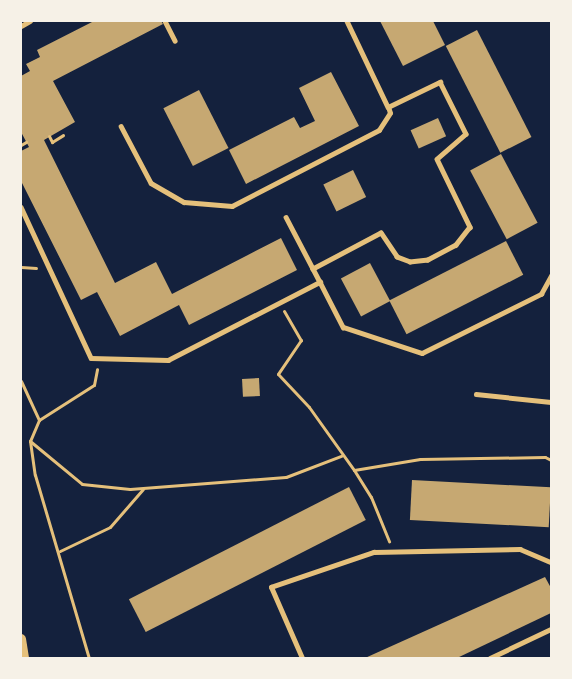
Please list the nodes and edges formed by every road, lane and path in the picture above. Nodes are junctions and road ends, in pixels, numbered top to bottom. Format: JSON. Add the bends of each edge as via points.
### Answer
{"nodes":[{"id":1,"x":30,"y":21,"type":"edge"},
{"id":2,"x":165,"y":21,"type":"edge"},
{"id":3,"x":347,"y":21,"type":"edge"},
{"id":4,"x":21,"y":26,"type":"edge"},
{"id":5,"x":175,"y":41,"type":"dead end"},
{"id":6,"x":388,"y":107,"type":"junction"},
{"id":7,"x":121,"y":126,"type":"dead end"},
{"id":8,"x":63,"y":135,"type":"dead end"},
{"id":9,"x":50,"y":136,"type":"dead end"},
{"id":10,"x":26,"y":142,"type":"dead end"},
{"id":11,"x":21,"y":145,"type":"edge"},
{"id":12,"x":21,"y":207,"type":"edge"},
{"id":13,"x":286,"y":217,"type":"dead end"},
{"id":14,"x":313,"y":269,"type":"junction"},
{"id":15,"x":551,"y":276,"type":"edge"},
{"id":16,"x":320,"y":282,"type":"junction"},
{"id":17,"x":279,"y":303,"type":"junction"},
{"id":18,"x":98,"y":358,"type":"junction"},
{"id":19,"x":21,"y":381,"type":"edge"},
{"id":20,"x":476,"y":394,"type":"dead end"},
{"id":21,"x":551,"y":402,"type":"edge"},
{"id":22,"x":39,"y":420,"type":"junction"},
{"id":23,"x":30,"y":441,"type":"junction"},
{"id":24,"x":341,"y":456,"type":"junction"},
{"id":25,"x":551,"y":460,"type":"edge"},
{"id":26,"x":354,"y":470,"type":"junction"},
{"id":27,"x":144,"y":488,"type":"junction"},
{"id":28,"x":60,"y":551,"type":"junction"},
{"id":29,"x":393,"y":551,"type":"junction"},
{"id":30,"x":551,"y":562,"type":"edge"},
{"id":31,"x":551,"y":629,"type":"edge"},
{"id":32,"x":21,"y":639,"type":"edge"},
{"id":33,"x":24,"y":658,"type":"edge"},
{"id":34,"x":89,"y":658,"type":"edge"},
{"id":35,"x":302,"y":658,"type":"edge"},
{"id":36,"x":490,"y":658,"type":"edge"}],
"edges":[{"from":1,"to":4,"type":"lane"},
{"from":2,"to":5,"type":"lane"},
{"from":3,"to":6,"type":"lane"},
{"from":6,"to":7,"type":"lane","via":[[390,113],[379,130],[232,206],[184,202],[151,183]]},
{"from":6,"to":14,"type":"lane","via":[[440,82],[466,134],[437,159],[470,227],[456,245],[428,260],[410,262],[397,257],[381,233]]},
{"from":8,"to":9,"type":"path","via":[[52,142]]},
{"from":10,"to":11,"type":"path"},
{"from":12,"to":18,"type":"lane","via":[[91,358]]},
{"from":13,"to":14,"type":"lane"},
{"from":14,"to":16,"type":"lane"},
{"from":15,"to":16,"type":"lane","via":[[541,294],[422,353],[343,327]]},
{"from":16,"to":17,"type":"lane"},
{"from":17,"to":18,"type":"lane","via":[[168,360]]},
{"from":17,"to":24,"type":"path","via":[[301,340],[278,374],[309,407]]},
{"from":18,"to":22,"type":"path","via":[[94,385]]},
{"from":19,"to":22,"type":"path"},
{"from":20,"to":21,"type":"lane"},
{"from":22,"to":23,"type":"path"},
{"from":23,"to":27,"type":"path","via":[[82,484]]},
{"from":23,"to":28,"type":"path","via":[[35,475]]},
{"from":24,"to":26,"type":"path"},
{"from":24,"to":27,"type":"path","via":[[286,477]]},
{"from":25,"to":26,"type":"path","via":[[420,459]]},
{"from":26,"to":29,"type":"path","via":[[370,496]]},
{"from":27,"to":28,"type":"path","via":[[110,527]]},
{"from":28,"to":34,"type":"path"},
{"from":29,"to":30,"type":"lane","via":[[519,549]]},
{"from":29,"to":35,"type":"lane","via":[[374,552],[272,587]]},
{"from":31,"to":36,"type":"lane"},
{"from":32,"to":33,"type":"street"}]}
